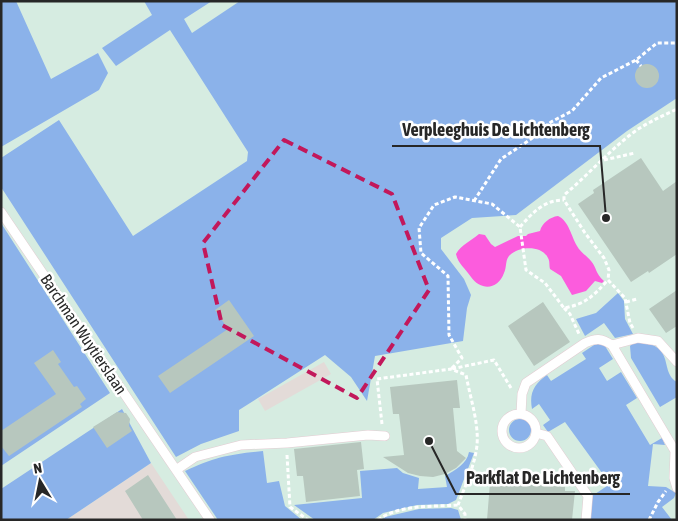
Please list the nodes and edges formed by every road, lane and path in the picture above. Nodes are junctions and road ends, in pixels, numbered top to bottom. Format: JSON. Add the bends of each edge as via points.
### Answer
{"nodes":[{"id":1,"x":677,"y":43,"type":"edge"},
{"id":2,"x":636,"y":60,"type":"junction"},
{"id":3,"x":641,"y":66,"type":"dead end"},
{"id":4,"x":677,"y":109,"type":"edge"},
{"id":5,"x":635,"y":153,"type":"dead end"},
{"id":6,"x":603,"y":160,"type":"junction"},
{"id":7,"x":564,"y":200,"type":"junction"},
{"id":8,"x":474,"y":201,"type":"junction"},
{"id":9,"x":1,"y":212,"type":"edge"},
{"id":10,"x":520,"y":227,"type":"junction"},
{"id":11,"x":608,"y":280,"type":"junction"},
{"id":12,"x":637,"y":299,"type":"dead end"},
{"id":13,"x":626,"y":302,"type":"junction"},
{"id":14,"x":564,"y":308,"type":"junction"},
{"id":15,"x":638,"y":338,"type":"junction"},
{"id":16,"x":585,"y":343,"type":"junction"},
{"id":17,"x":612,"y":345,"type":"junction"},
{"id":18,"x":677,"y":362,"type":"edge"},
{"id":19,"x":450,"y":369,"type":"junction"},
{"id":20,"x":522,"y":394,"type":"junction"},
{"id":21,"x":522,"y":414,"type":"junction"},
{"id":22,"x":536,"y":433,"type":"junction"},
{"id":23,"x":385,"y":436,"type":"joint"},
{"id":24,"x":287,"y":443,"type":"junction"},
{"id":25,"x":676,"y":451,"type":"edge"},
{"id":26,"x":176,"y":470,"type":"junction"},
{"id":27,"x":674,"y":489,"type":"edge"},
{"id":28,"x":458,"y":505,"type":"junction"},
{"id":29,"x":210,"y":520,"type":"edge"},
{"id":30,"x":308,"y":520,"type":"edge"},
{"id":31,"x":378,"y":520,"type":"edge"},
{"id":32,"x":465,"y":520,"type":"edge"},
{"id":33,"x":586,"y":520,"type":"edge"},
{"id":34,"x":649,"y":520,"type":"edge"}],
"edges":[{"from":1,"to":2,"type":"path","via":[[657,43]]},
{"from":2,"to":3,"type":"path"},
{"from":2,"to":8,"type":"path","via":[[601,78],[572,111],[551,122],[501,159]]},
{"from":4,"to":6,"type":"path","via":[[631,134]]},
{"from":5,"to":6,"type":"path"},
{"from":6,"to":7,"type":"path","via":[[564,195]]},
{"from":7,"to":10,"type":"path","via":[[545,204]]},
{"from":7,"to":11,"type":"path","via":[[604,258],[609,270]]},
{"from":8,"to":10,"type":"path","via":[[492,204]]},
{"from":8,"to":19,"type":"path","via":[[455,197],[434,205],[419,228],[421,253],[448,276],[449,335],[462,358]]},
{"from":9,"to":26,"type":"lane","name":"Barchman Wuytierslaan"},
{"from":10,"to":14,"type":"path","via":[[526,270],[545,283]]},
{"from":11,"to":13,"type":"path"},
{"from":11,"to":14,"type":"path","via":[[587,301]]},
{"from":12,"to":13,"type":"path"},
{"from":13,"to":15,"type":"path","via":[[630,323]]},
{"from":14,"to":16,"type":"path"},
{"from":15,"to":17,"type":"lane"},
{"from":15,"to":18,"type":"lane","via":[[658,341]]},
{"from":16,"to":17,"type":"lane","via":[[595,339]]},
{"from":16,"to":20,"type":"lane","via":[[526,383]]},
{"from":17,"to":25,"type":"lane"},
{"from":19,"to":20,"type":"path","via":[[494,360],[513,390]]},
{"from":19,"to":23,"type":"path","via":[[377,379]]},
{"from":19,"to":28,"type":"path","via":[[466,375],[476,427],[477,445]]},
{"from":20,"to":21,"type":"lane"},
{"from":21,"to":22,"type":"lane","via":[[532,421]]},
{"from":21,"to":22,"type":"lane","via":[[509,417],[504,422],[505,440],[516,447],[523,447]]},
{"from":22,"to":33,"type":"lane","via":[[547,436],[588,496]]},
{"from":23,"to":24,"type":"lane"},
{"from":24,"to":26,"type":"lane","via":[[241,445],[195,457]]},
{"from":24,"to":30,"type":"path","via":[[290,507]]},
{"from":25,"to":27,"type":"lane"},
{"from":26,"to":29,"type":"lane","name":"Barchman Wuytierslaan"},
{"from":27,"to":34,"type":"path","via":[[665,492]]},
{"from":28,"to":31,"type":"path","via":[[413,507]]},
{"from":28,"to":32,"type":"path","via":[[465,514]]}]}
